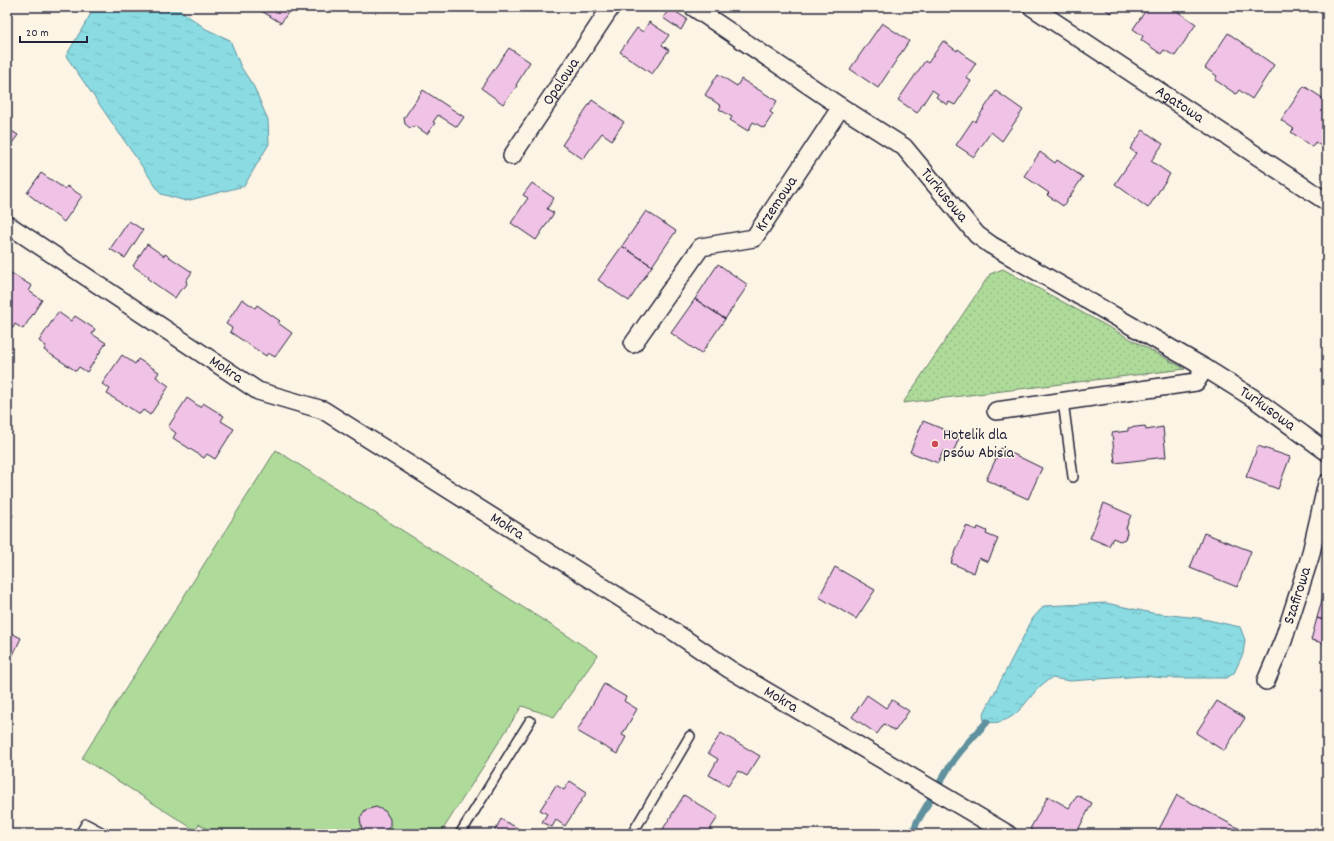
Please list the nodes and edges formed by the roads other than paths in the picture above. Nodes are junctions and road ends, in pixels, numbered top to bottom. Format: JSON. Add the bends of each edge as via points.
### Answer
{"nodes":[{"id":1,"x":611,"y":7,"type":"edge"},
{"id":2,"x":692,"y":7,"type":"edge"},
{"id":3,"x":1032,"y":7,"type":"edge"},
{"id":4,"x":841,"y":107,"type":"junction"},
{"id":5,"x":512,"y":156,"type":"dead end"},
{"id":6,"x":1327,"y":202,"type":"edge"},
{"id":7,"x":7,"y":224,"type":"edge"},
{"id":8,"x":633,"y":344,"type":"dead end"},
{"id":9,"x":1205,"y":368,"type":"junction"},
{"id":10,"x":1063,"y":400,"type":"junction"},
{"id":11,"x":996,"y":411,"type":"dead end"},
{"id":12,"x":1327,"y":452,"type":"edge"},
{"id":13,"x":1073,"y":478,"type":"dead end"},
{"id":14,"x":1327,"y":483,"type":"edge"},
{"id":15,"x":1266,"y":681,"type":"dead end"},
{"id":16,"x":530,"y":721,"type":"dead end"},
{"id":17,"x":690,"y":736,"type":"dead end"},
{"id":18,"x":80,"y":834,"type":"edge"},
{"id":19,"x":105,"y":834,"type":"edge"},
{"id":20,"x":460,"y":834,"type":"edge"},
{"id":21,"x":632,"y":834,"type":"edge"},
{"id":22,"x":1008,"y":834,"type":"edge"}],
"edges":[{"from":1,"to":5,"type":"street","name":"Opalowa"},
{"from":2,"to":4,"type":"street","name":"Turkusowa"},
{"from":3,"to":6,"type":"street","name":"Agatowa"},
{"from":4,"to":8,"type":"street","name":"Krzemowa","via":[[754,238],[701,247]]},
{"from":4,"to":9,"type":"street","name":"Turkusowa","via":[[904,147],[977,235]]},
{"from":7,"to":22,"type":"street","name":"Mokra","via":[[258,391],[323,410],[729,669]]},
{"from":9,"to":10,"type":"street","via":[[1196,382]]},
{"from":9,"to":12,"type":"street","name":"Turkusowa","via":[[1253,398]]},
{"from":10,"to":11,"type":"street"},
{"from":10,"to":13,"type":"lane"},
{"from":14,"to":15,"type":"street","name":"Szafirowa","via":[[1310,557],[1283,640]]},
{"from":16,"to":20,"type":"lane"},
{"from":17,"to":21,"type":"lane"},
{"from":18,"to":19,"type":"lane","via":[[86,824]]}]}
